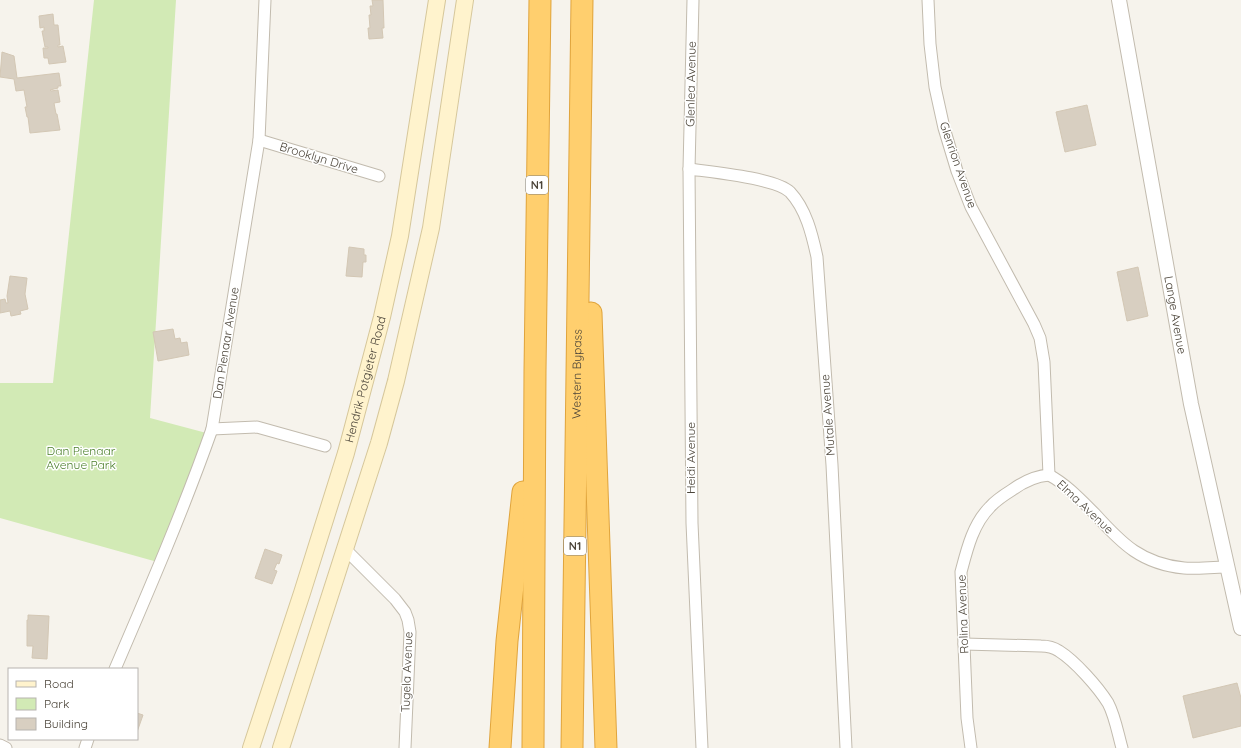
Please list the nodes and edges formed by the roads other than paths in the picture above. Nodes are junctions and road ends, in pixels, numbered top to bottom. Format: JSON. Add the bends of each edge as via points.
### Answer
{"nodes":[{"id":1,"x":265,"y":0,"type":"edge"},
{"id":2,"x":437,"y":0,"type":"edge"},
{"id":3,"x":465,"y":0,"type":"edge"},
{"id":4,"x":540,"y":0,"type":"edge"},
{"id":5,"x":582,"y":0,"type":"edge"},
{"id":6,"x":693,"y":0,"type":"edge"},
{"id":7,"x":928,"y":0,"type":"edge"},
{"id":8,"x":1118,"y":0,"type":"edge"},
{"id":9,"x":581,"y":78,"type":"junction"},
{"id":10,"x":259,"y":140,"type":"junction"},
{"id":11,"x":689,"y":169,"type":"junction"},
{"id":12,"x":379,"y":176,"type":"dead end"},
{"id":13,"x":1044,"y":362,"type":"joint"},
{"id":14,"x":535,"y":371,"type":"junction"},
{"id":15,"x":212,"y":429,"type":"junction"},
{"id":16,"x":325,"y":446,"type":"dead end"},
{"id":17,"x":1049,"y":475,"type":"junction"},
{"id":18,"x":345,"y":550,"type":"junction"},
{"id":19,"x":1226,"y":567,"type":"junction"},
{"id":20,"x":1241,"y":628,"type":"edge"},
{"id":21,"x":964,"y":644,"type":"junction"},
{"id":22,"x":115,"y":668,"type":"edge"},
{"id":23,"x":0,"y":745,"type":"edge"},
{"id":24,"x":6,"y":748,"type":"edge"},
{"id":25,"x":251,"y":748,"type":"edge"},
{"id":26,"x":281,"y":748,"type":"edge"},
{"id":27,"x":404,"y":748,"type":"edge"},
{"id":28,"x":500,"y":748,"type":"edge"},
{"id":29,"x":533,"y":748,"type":"edge"},
{"id":30,"x":572,"y":748,"type":"edge"},
{"id":31,"x":606,"y":748,"type":"edge"},
{"id":32,"x":702,"y":748,"type":"edge"},
{"id":33,"x":846,"y":748,"type":"edge"},
{"id":34,"x":971,"y":748,"type":"edge"},
{"id":35,"x":1122,"y":748,"type":"edge"}],
"edges":[{"from":1,"to":10,"type":"street","name":"Dan Pienaar Avenue"},
{"from":2,"to":25,"type":"main road","name":"Hendrik Potgieter Road","via":[[400,236],[382,317],[346,453]]},
{"from":3,"to":18,"type":"main road","via":[[431,228],[396,381]]},
{"from":4,"to":14,"type":"highway","number":"N1"},
{"from":5,"to":9,"type":"highway","name":"Western Bypass","number":"N1"},
{"from":6,"to":11,"type":"street","name":"Glenlea Avenue"},
{"from":7,"to":13,"type":"street","name":"Glenrion Avenue","via":[[935,87],[957,171],[971,207],[1034,324],[1040,338]]},
{"from":8,"to":19,"type":"street","name":"Lange Avenue","via":[[1191,404]]},
{"from":9,"to":30,"type":"highway","name":"Western Bypass","number":"N1"},
{"from":9,"to":31,"type":"highway"},
{"from":10,"to":12,"type":"street","name":"Brooklyn Drive"},
{"from":10,"to":15,"type":"street","name":"Dan Pienaar Avenue"},
{"from":11,"to":32,"type":"street","name":"Heidi Avenue","via":[[692,523]]},
{"from":11,"to":33,"type":"street","name":"Mutale Avenue","via":[[777,184],[789,191],[801,208],[811,232],[817,256],[832,465]]},
{"from":13,"to":17,"type":"street","name":"Elma Avenue"},
{"from":14,"to":28,"type":"highway","via":[[507,641]]},
{"from":14,"to":29,"type":"highway","number":"N1"},
{"from":15,"to":16,"type":"street","via":[[257,427]]},
{"from":15,"to":22,"type":"street","name":"Dan Pienaar Avenue"},
{"from":17,"to":19,"type":"street","name":"Elma Avenue","via":[[1064,485],[1137,554],[1177,567]]},
{"from":17,"to":21,"type":"street","name":"Rolina Avenue","via":[[1032,478],[1018,486],[1003,495],[982,515],[961,572]]},
{"from":18,"to":26,"type":"main road"},
{"from":18,"to":27,"type":"street","name":"Tugela Avenue","via":[[394,599],[408,620],[410,632]]},
{"from":19,"to":20,"type":"street","name":"Lange Avenue"},
{"from":21,"to":34,"type":"street","name":"Rolina Avenue"},
{"from":21,"to":35,"type":"street","via":[[1041,646],[1058,650],[1084,673],[1101,693],[1108,704]]},
{"from":23,"to":24,"type":"street"}]}
